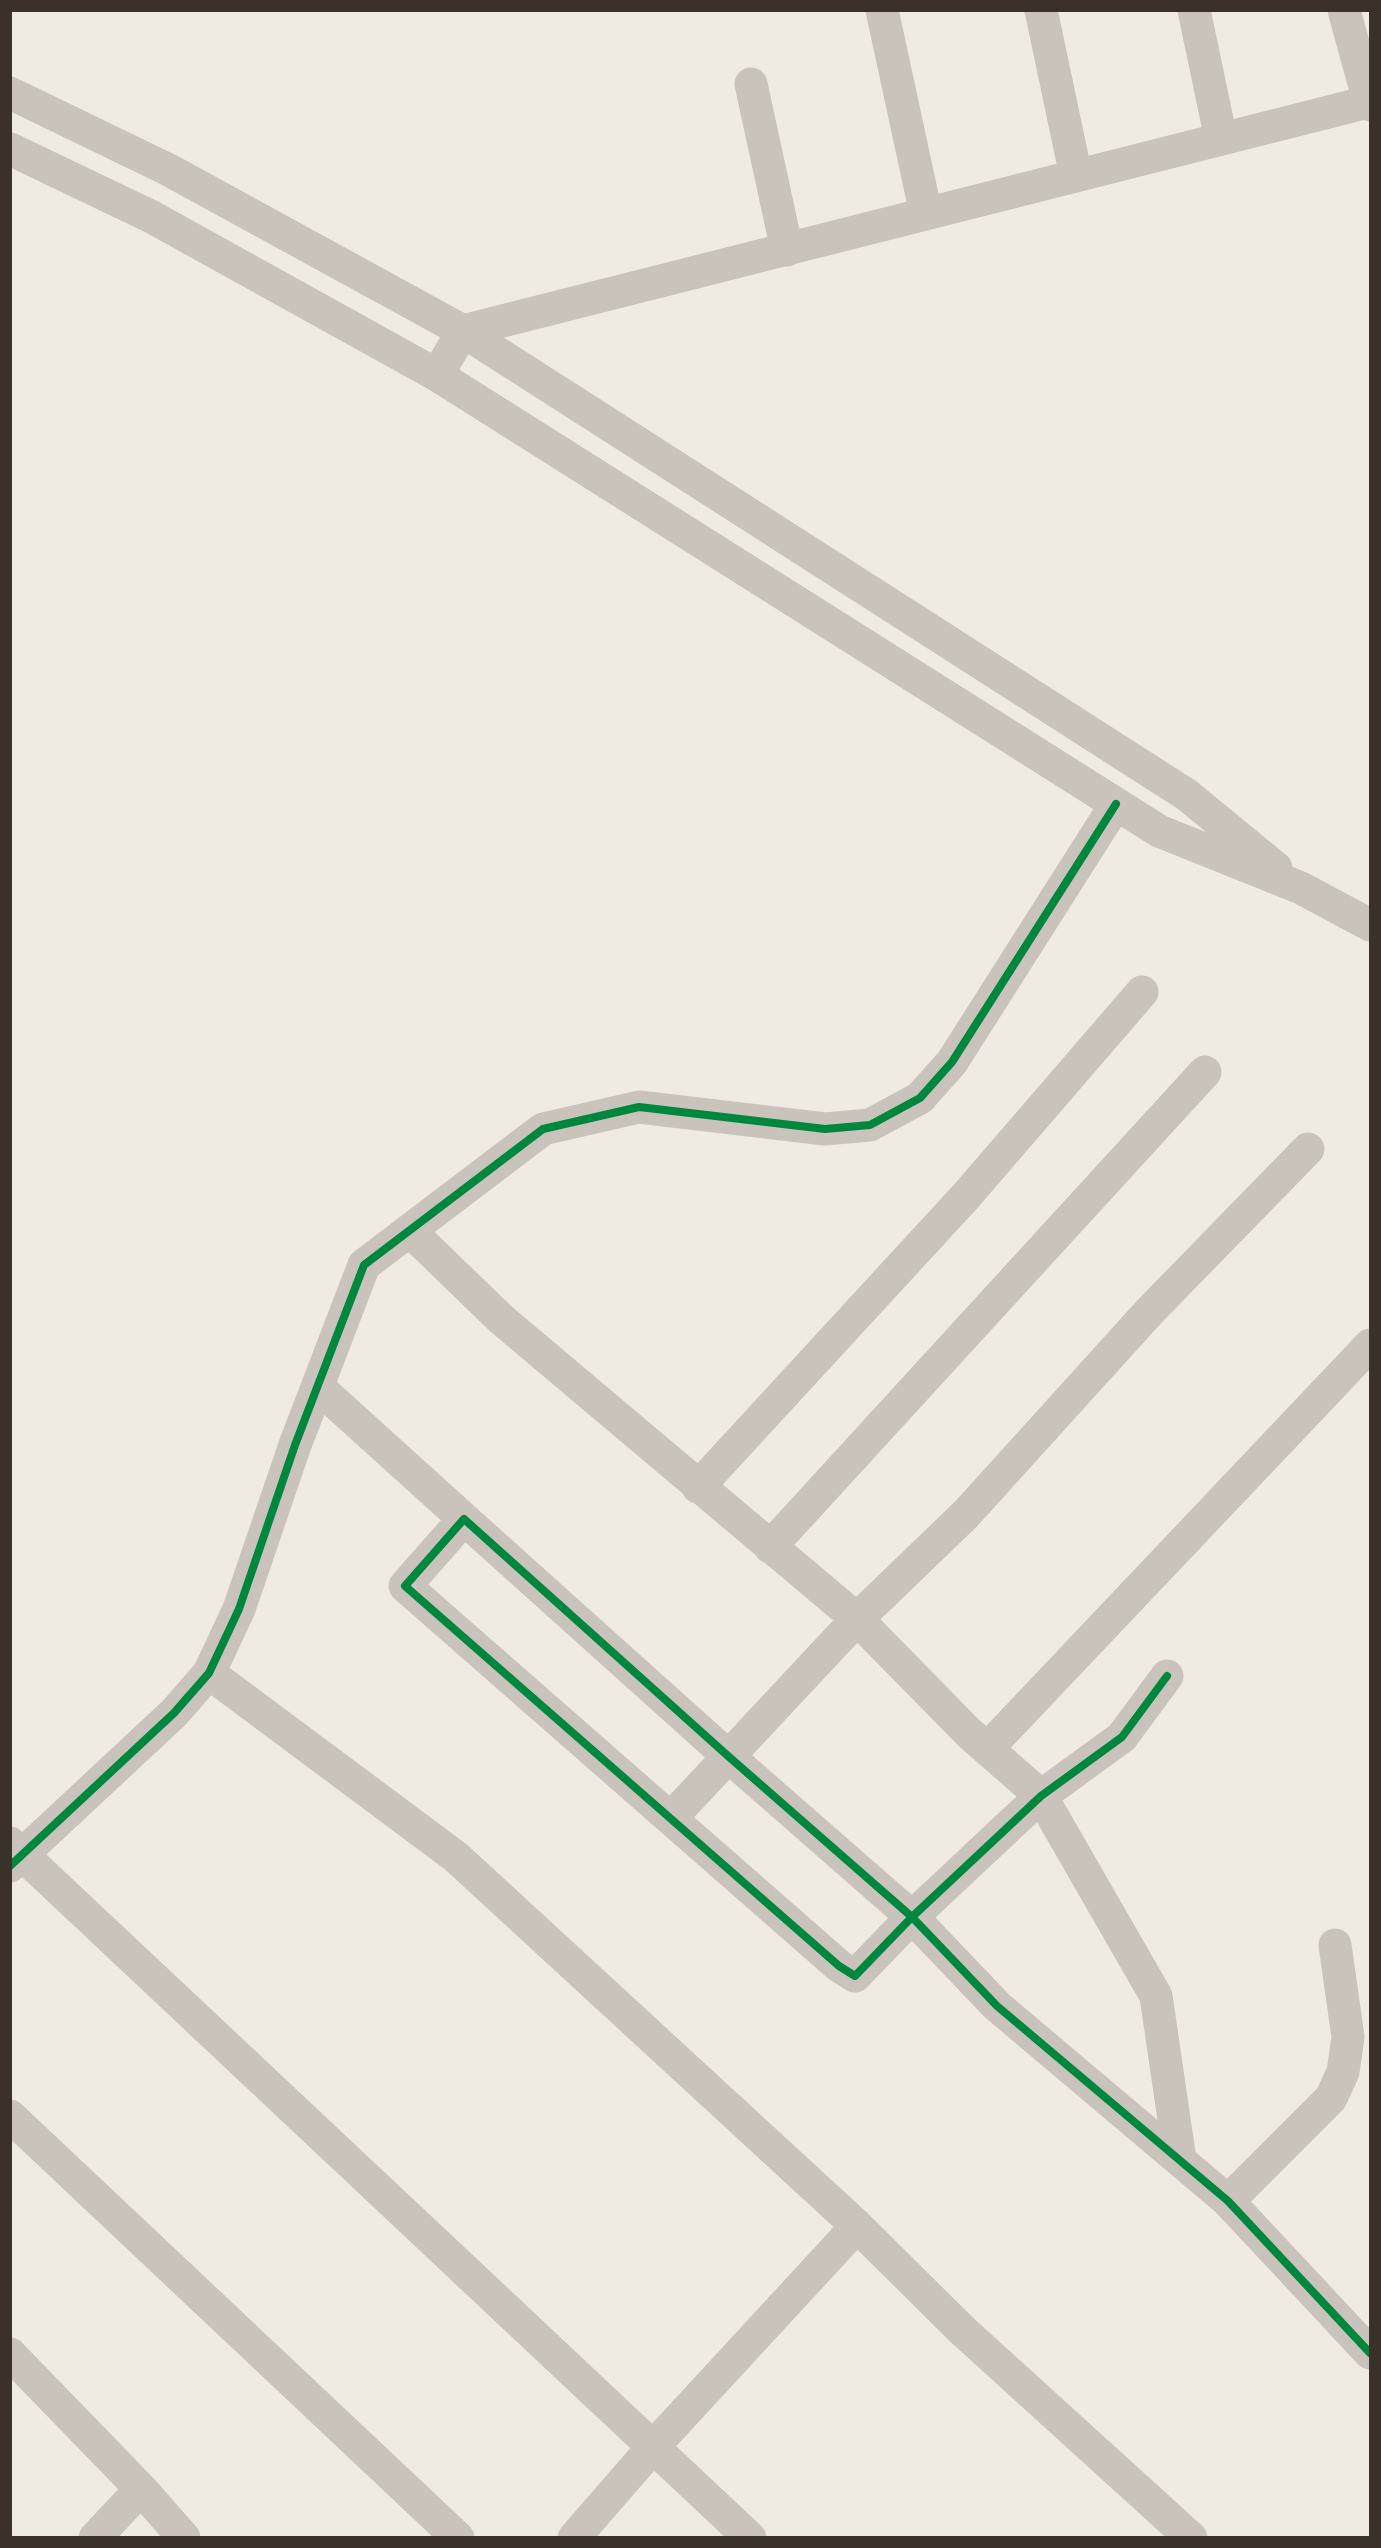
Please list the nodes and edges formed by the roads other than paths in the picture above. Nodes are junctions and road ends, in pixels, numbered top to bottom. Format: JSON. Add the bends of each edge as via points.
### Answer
{"nodes":[{"id":1,"x":882,"y":10,"type":"edge"},
{"id":2,"x":1041,"y":10,"type":"edge"},
{"id":3,"x":1194,"y":10,"type":"edge"},
{"id":4,"x":1344,"y":10,"type":"edge"},
{"id":5,"x":751,"y":84,"type":"dead end"},
{"id":6,"x":10,"y":93,"type":"edge"},
{"id":7,"x":1369,"y":104,"type":"edge"},
{"id":8,"x":1221,"y":139,"type":"junction"},
{"id":9,"x":10,"y":148,"type":"edge"},
{"id":10,"x":1076,"y":176,"type":"junction"},
{"id":11,"x":926,"y":214,"type":"junction"},
{"id":12,"x":788,"y":250,"type":"junction"},
{"id":13,"x":463,"y":331,"type":"junction"},
{"id":14,"x":437,"y":375,"type":"junction"},
{"id":15,"x":1116,"y":804,"type":"junction"},
{"id":16,"x":1301,"y":888,"type":"junction"},
{"id":17,"x":1371,"y":925,"type":"edge"},
{"id":18,"x":1142,"y":992,"type":"dead end"},
{"id":19,"x":1205,"y":1072,"type":"dead end"},
{"id":20,"x":1308,"y":1149,"type":"dead end"},
{"id":21,"x":410,"y":1231,"type":"junction"},
{"id":22,"x":1371,"y":1346,"type":"edge"},
{"id":23,"x":318,"y":1386,"type":"junction"},
{"id":24,"x":698,"y":1487,"type":"junction"},
{"id":25,"x":464,"y":1519,"type":"junction"},
{"id":26,"x":771,"y":1547,"type":"junction"},
{"id":27,"x":857,"y":1619,"type":"junction"},
{"id":28,"x":209,"y":1673,"type":"junction"},
{"id":29,"x":1167,"y":1676,"type":"dead end"},
{"id":30,"x":987,"y":1749,"type":"junction"},
{"id":31,"x":728,"y":1756,"type":"junction"},
{"id":32,"x":1041,"y":1796,"type":"junction"},
{"id":33,"x":671,"y":1818,"type":"junction"},
{"id":34,"x":14,"y":1854,"type":"edge"},
{"id":35,"x":912,"y":1917,"type":"junction"},
{"id":36,"x":1335,"y":1945,"type":"dead end"},
{"id":37,"x":10,"y":2115,"type":"edge"},
{"id":38,"x":1180,"y":2160,"type":"junction"},
{"id":39,"x":1228,"y":2201,"type":"junction"},
{"id":40,"x":857,"y":2226,"type":"junction"},
{"id":41,"x":1371,"y":2353,"type":"edge"},
{"id":42,"x":10,"y":2354,"type":"edge"},
{"id":43,"x":653,"y":2447,"type":"junction"},
{"id":44,"x":141,"y":2489,"type":"junction"},
{"id":45,"x":95,"y":2538,"type":"edge"},
{"id":46,"x":184,"y":2538,"type":"edge"},
{"id":47,"x":458,"y":2538,"type":"edge"},
{"id":48,"x":574,"y":2538,"type":"edge"},
{"id":49,"x":750,"y":2538,"type":"edge"},
{"id":50,"x":1191,"y":2538,"type":"edge"}],
"edges":[{"from":1,"to":11,"type":"street"},
{"from":2,"to":10,"type":"street"},
{"from":3,"to":8,"type":"street"},
{"from":4,"to":7,"type":"street"},
{"from":5,"to":12,"type":"street"},
{"from":6,"to":13,"type":"street","via":[[169,170]]},
{"from":7,"to":8,"type":"street"},
{"from":8,"to":10,"type":"street"},
{"from":9,"to":14,"type":"street","via":[[152,217]]},
{"from":10,"to":11,"type":"street"},
{"from":11,"to":12,"type":"street"},
{"from":12,"to":13,"type":"street"},
{"from":13,"to":14,"type":"street"},
{"from":13,"to":16,"type":"street","via":[[1187,795]]},
{"from":14,"to":15,"type":"street"},
{"from":15,"to":16,"type":"street","via":[[1159,831]]},
{"from":15,"to":21,"type":"street","via":[[952,1062],[920,1098],[870,1125],[825,1129],[639,1107],[543,1129]]},
{"from":16,"to":17,"type":"street"},
{"from":18,"to":24,"type":"street","via":[[966,1196]]},
{"from":19,"to":26,"type":"street"},
{"from":20,"to":27,"type":"street","via":[[1149,1312],[966,1514]]},
{"from":21,"to":23,"type":"street","via":[[364,1265]]},
{"from":21,"to":24,"type":"street","via":[[501,1319]]},
{"from":22,"to":30,"type":"street"},
{"from":23,"to":25,"type":"street"},
{"from":23,"to":28,"type":"street","via":[[239,1609]]},
{"from":24,"to":26,"type":"street"},
{"from":25,"to":31,"type":"street"},
{"from":25,"to":33,"type":"street","via":[[405,1586]]},
{"from":26,"to":27,"type":"street"},
{"from":27,"to":30,"type":"street"},
{"from":27,"to":31,"type":"street"},
{"from":28,"to":34,"type":"street","via":[[174,1713]]},
{"from":28,"to":40,"type":"street","via":[[456,1857]]},
{"from":29,"to":32,"type":"street","via":[[1122,1737]]},
{"from":30,"to":32,"type":"street"},
{"from":31,"to":33,"type":"street"},
{"from":31,"to":35,"type":"street"},
{"from":32,"to":35,"type":"street"},
{"from":32,"to":38,"type":"street","via":[[1156,1996]]},
{"from":33,"to":35,"type":"street","via":[[855,1976]]},
{"from":34,"to":43,"type":"street"},
{"from":35,"to":38,"type":"street","via":[[997,2007]]},
{"from":36,"to":39,"type":"street","via":[[1348,2037],[1343,2072],[1331,2098]]},
{"from":37,"to":47,"type":"street"},
{"from":38,"to":39,"type":"street"},
{"from":39,"to":41,"type":"street"},
{"from":40,"to":43,"type":"street"},
{"from":40,"to":50,"type":"street","via":[[962,2330]]},
{"from":42,"to":44,"type":"street"},
{"from":43,"to":48,"type":"street"},
{"from":43,"to":49,"type":"street"},
{"from":44,"to":45,"type":"street"},
{"from":44,"to":46,"type":"street"}]}
